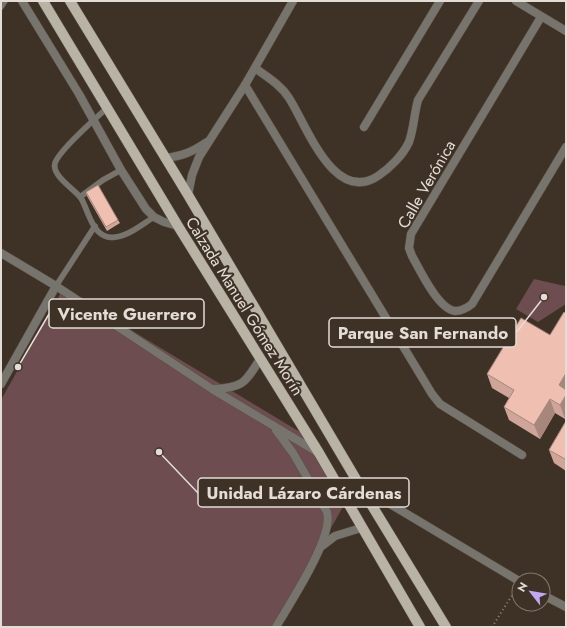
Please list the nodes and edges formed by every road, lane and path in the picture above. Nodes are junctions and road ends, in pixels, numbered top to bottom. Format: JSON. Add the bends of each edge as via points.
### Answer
{"nodes":[{"id":1,"x":5,"y":1,"type":"edge"},
{"id":2,"x":22,"y":1,"type":"edge"},
{"id":3,"x":43,"y":1,"type":"edge"},
{"id":4,"x":70,"y":1,"type":"edge"},
{"id":5,"x":293,"y":1,"type":"edge"},
{"id":6,"x":440,"y":1,"type":"edge"},
{"id":7,"x":479,"y":1,"type":"edge"},
{"id":8,"x":516,"y":1,"type":"edge"},
{"id":9,"x":1,"y":7,"type":"edge"},
{"id":10,"x":541,"y":16,"type":"junction"},
{"id":11,"x":566,"y":31,"type":"edge"},
{"id":12,"x":255,"y":68,"type":"junction"},
{"id":13,"x":246,"y":84,"type":"junction"},
{"id":14,"x":107,"y":108,"type":"junction"},
{"id":15,"x":94,"y":120,"type":"junction"},
{"id":16,"x":364,"y":127,"type":"dead end"},
{"id":17,"x":209,"y":141,"type":"junction"},
{"id":18,"x":566,"y":147,"type":"edge"},
{"id":19,"x":165,"y":158,"type":"junction"},
{"id":20,"x":121,"y":170,"type":"junction"},
{"id":21,"x":188,"y":195,"type":"junction"},
{"id":22,"x":80,"y":197,"type":"junction"},
{"id":23,"x":154,"y":217,"type":"junction"},
{"id":24,"x":94,"y":226,"type":"junction"},
{"id":25,"x":178,"y":226,"type":"junction"},
{"id":26,"x":1,"y":253,"type":"edge"},
{"id":27,"x":56,"y":286,"type":"junction"},
{"id":28,"x":260,"y":359,"type":"junction"},
{"id":29,"x":1,"y":384,"type":"edge"},
{"id":30,"x":212,"y":390,"type":"junction"},
{"id":31,"x":275,"y":428,"type":"junction"},
{"id":32,"x":319,"y":453,"type":"junction"},
{"id":33,"x":522,"y":455,"type":"dead end"},
{"id":34,"x":360,"y":486,"type":"junction"},
{"id":35,"x":361,"y":528,"type":"junction"},
{"id":36,"x":322,"y":547,"type":"junction"},
{"id":37,"x":511,"y":578,"type":"edge"},
{"id":38,"x":511,"y":596,"type":"edge"},
{"id":39,"x":551,"y":599,"type":"edge"},
{"id":40,"x":566,"y":607,"type":"edge"},
{"id":41,"x":276,"y":627,"type":"edge"},
{"id":42,"x":420,"y":627,"type":"edge"},
{"id":43,"x":446,"y":627,"type":"edge"},
{"id":44,"x":492,"y":627,"type":"edge"}],
"edges":[{"from":1,"to":9,"type":"lane"},
{"from":2,"to":15,"type":"street"},
{"from":3,"to":14,"type":"main road","name":"Calzada Manuel Gómez Morín"},
{"from":4,"to":19,"type":"main road","name":"Calzada Manuel Gómez Morín"},
{"from":5,"to":12,"type":"street"},
{"from":6,"to":16,"type":"street"},
{"from":7,"to":12,"type":"street","via":[[418,100],[414,126],[402,153],[383,173],[370,181],[350,181],[332,169],[280,86]]},
{"from":8,"to":10,"type":"street"},
{"from":10,"to":11,"type":"street"},
{"from":10,"to":18,"type":"street","name":"Calle Verónica","via":[[411,234],[409,248],[412,256],[438,300],[447,308],[463,310],[472,304]]},
{"from":12,"to":13,"type":"street"},
{"from":13,"to":17,"type":"street"},
{"from":13,"to":33,"type":"street","via":[[432,394],[440,404]]},
{"from":14,"to":15,"type":"lane"},
{"from":14,"to":25,"type":"main road","name":"Calzada Manuel Gómez Morín"},
{"from":15,"to":20,"type":"street"},
{"from":15,"to":22,"type":"lane","via":[[65,148],[55,163],[58,175]]},
{"from":17,"to":19,"type":"street","via":[[187,154]]},
{"from":17,"to":21,"type":"street","via":[[194,169]]},
{"from":19,"to":21,"type":"main road","name":"Calzada Manuel Gómez Morín"},
{"from":20,"to":22,"type":"lane"},
{"from":20,"to":23,"type":"street"},
{"from":21,"to":34,"type":"main road","name":"Calzada Manuel Gómez Morín"},
{"from":22,"to":24,"type":"lane"},
{"from":23,"to":24,"type":"lane","via":[[120,237],[108,237]]},
{"from":23,"to":25,"type":"street"},
{"from":24,"to":27,"type":"lane"},
{"from":25,"to":28,"type":"main road","name":"Calzada Manuel Gómez Morín"},
{"from":26,"to":27,"type":"street"},
{"from":27,"to":29,"type":"street"},
{"from":27,"to":30,"type":"street"},
{"from":28,"to":30,"type":"street","via":[[242,384]]},
{"from":28,"to":32,"type":"main road","name":"Calzada Manuel Gómez Morín"},
{"from":30,"to":31,"type":"street"},
{"from":31,"to":32,"type":"street"},
{"from":31,"to":36,"type":"street","via":[[293,453],[327,512],[329,519]]},
{"from":32,"to":35,"type":"main road","name":"Calzada Manuel Gómez Morín"},
{"from":34,"to":37,"type":"street"},
{"from":34,"to":43,"type":"main road","name":"Calzada Manuel Gómez Morín"},
{"from":35,"to":36,"type":"street","via":[[335,536]]},
{"from":35,"to":42,"type":"main road","name":"Calzada Manuel Gómez Morín"},
{"from":36,"to":41,"type":"street"},
{"from":38,"to":44,"type":"path"},
{"from":39,"to":40,"type":"street"}]}
